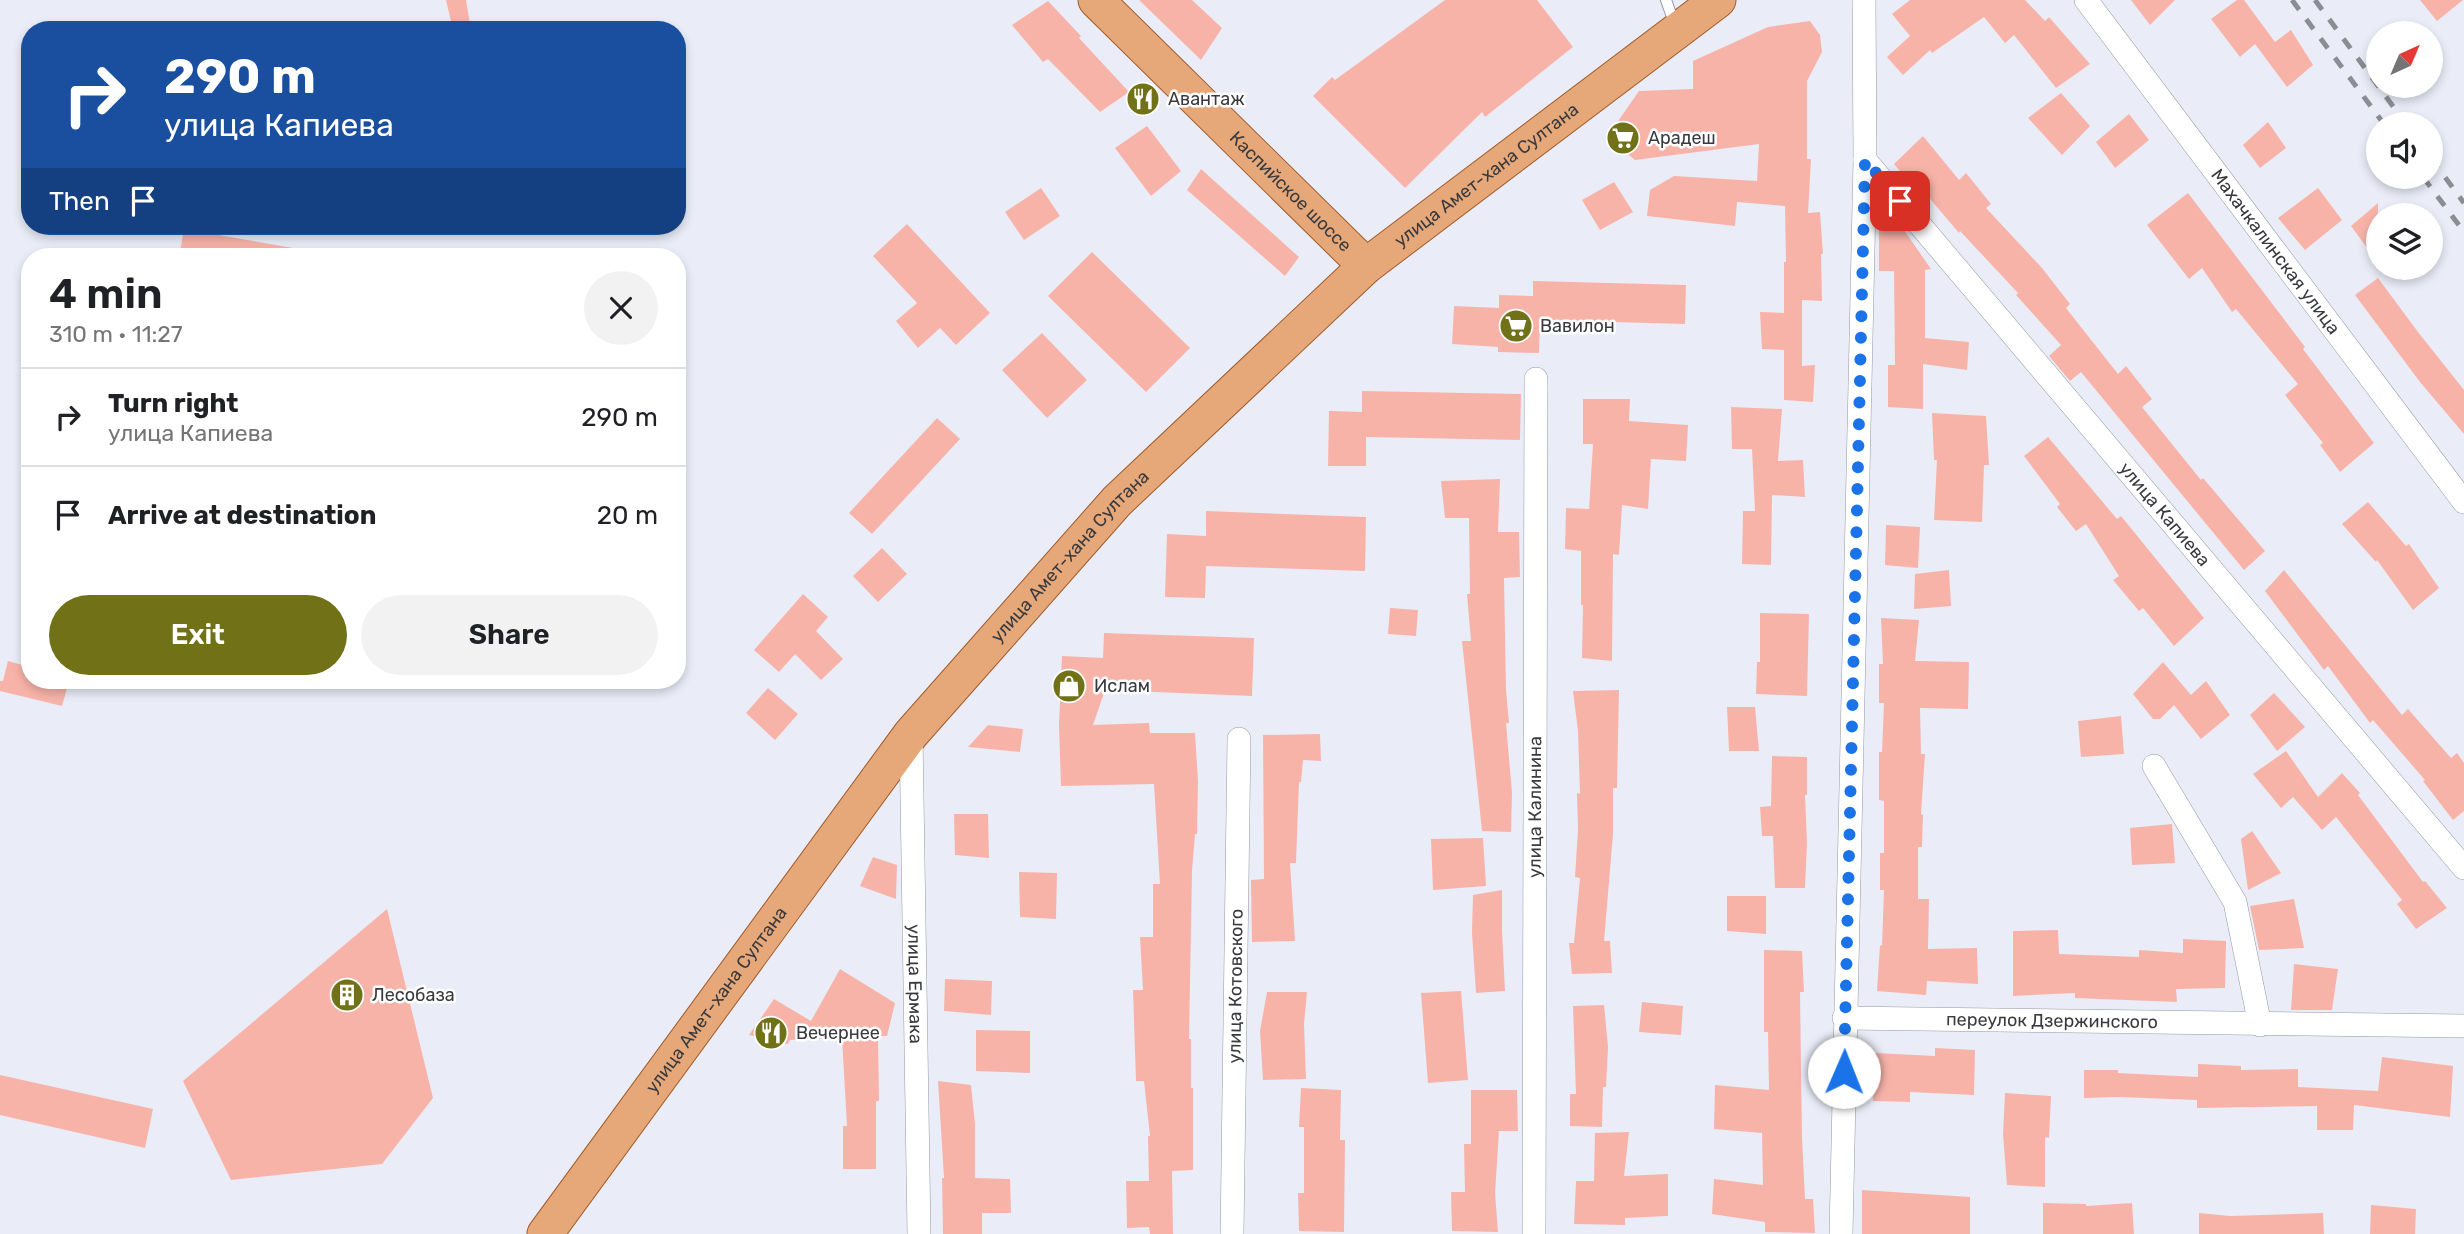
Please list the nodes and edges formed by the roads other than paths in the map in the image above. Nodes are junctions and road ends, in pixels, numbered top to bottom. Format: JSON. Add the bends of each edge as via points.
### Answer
{"nodes":[{"id":1,"x":1096,"y":0,"type":"edge"},
{"id":2,"x":1718,"y":0,"type":"edge"},
{"id":3,"x":1864,"y":0,"type":"edge"},
{"id":4,"x":2086,"y":0,"type":"edge"},
{"id":5,"x":1672,"y":16,"type":"edge"},
{"id":6,"x":1865,"y":160,"type":"junction"},
{"id":7,"x":1366,"y":267,"type":"junction"},
{"id":8,"x":1536,"y":379,"type":"dead end"},
{"id":9,"x":2464,"y":502,"type":"edge"},
{"id":10,"x":911,"y":734,"type":"junction"},
{"id":11,"x":1239,"y":738,"type":"dead end"},
{"id":12,"x":2154,"y":766,"type":"dead end"},
{"id":13,"x":2464,"y":868,"type":"edge"},
{"id":14,"x":1844,"y":1018,"type":"junction"},
{"id":15,"x":2260,"y":1026,"type":"junction"},
{"id":16,"x":2464,"y":1027,"type":"edge"},
{"id":17,"x":545,"y":1234,"type":"edge"},
{"id":18,"x":919,"y":1234,"type":"edge"},
{"id":19,"x":1232,"y":1234,"type":"edge"},
{"id":20,"x":1534,"y":1234,"type":"edge"},
{"id":21,"x":1841,"y":1234,"type":"edge"}],
"edges":[{"from":1,"to":7,"type":"main road","name":"Каспийское шоссе"},
{"from":2,"to":5,"type":"main road","name":"улица Амет-хана Султана"},
{"from":3,"to":6,"type":"street"},
{"from":4,"to":9,"type":"street","name":"Махачкалинская улица"},
{"from":5,"to":7,"type":"main road","name":"улица Амет-хана Султана"},
{"from":6,"to":13,"type":"street","name":"улица Капиева"},
{"from":6,"to":14,"type":"street"},
{"from":7,"to":10,"type":"main road","name":"улица Амет-хана Султана","via":[[1116,501]]},
{"from":8,"to":20,"type":"street","name":"улица Калинина"},
{"from":10,"to":17,"type":"main road","name":"улица Амет-хана Султана"},
{"from":10,"to":18,"type":"street","name":"улица Ермака"},
{"from":11,"to":19,"type":"street","name":"улица Котовского"},
{"from":12,"to":15,"type":"street","via":[[2235,902]]},
{"from":14,"to":15,"type":"street","name":"переулок Дзержинского"},
{"from":14,"to":21,"type":"street"},
{"from":15,"to":16,"type":"street","name":"переулок Дзержинского"}]}
